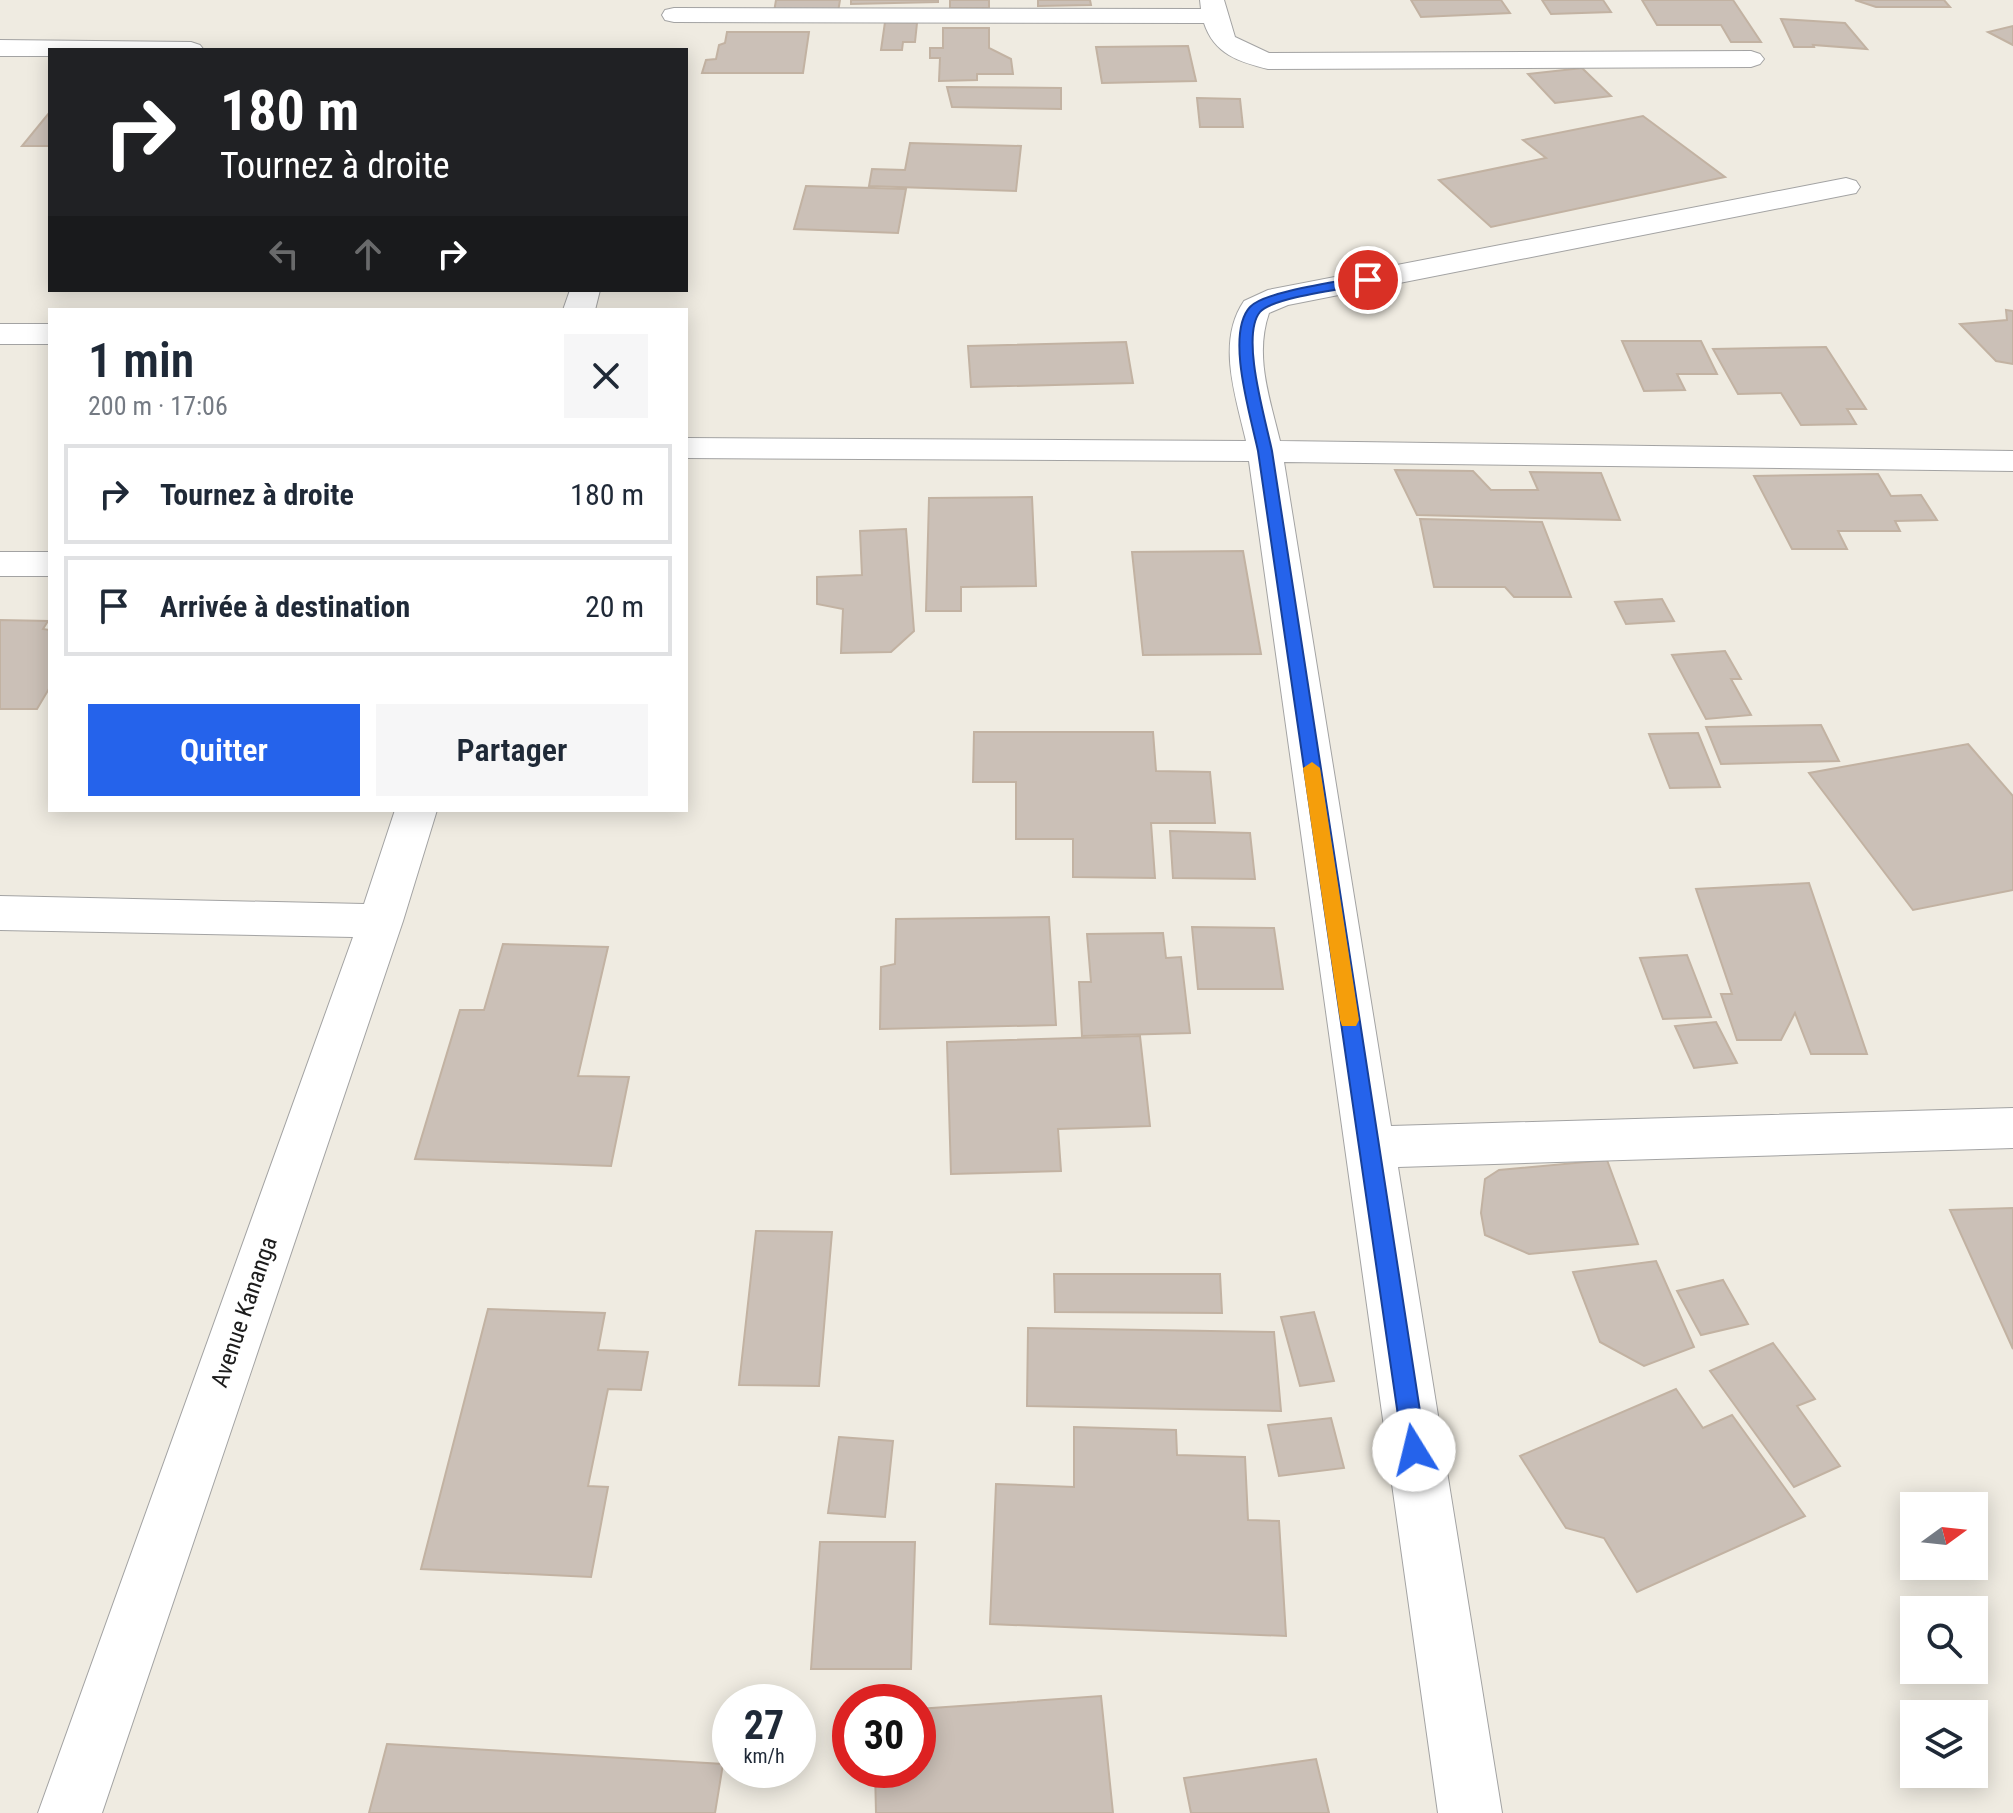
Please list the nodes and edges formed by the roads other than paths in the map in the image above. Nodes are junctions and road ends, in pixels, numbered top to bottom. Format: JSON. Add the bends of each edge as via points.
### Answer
{"nodes":[{"id":1,"x":1213,"y":8,"type":"edge"},
{"id":2,"x":673,"y":18,"type":"edge"},
{"id":3,"x":0,"y":48,"type":"edge"},
{"id":4,"x":48,"y":49,"type":"edge"},
{"id":5,"x":1751,"y":59,"type":"dead end"},
{"id":6,"x":1846,"y":187,"type":"dead end"},
{"id":7,"x":0,"y":334,"type":"edge"},
{"id":8,"x":48,"y":334,"type":"edge"},
{"id":9,"x":688,"y":448,"type":"edge"},
{"id":10,"x":1265,"y":451,"type":"junction"},
{"id":11,"x":2013,"y":461,"type":"edge"},
{"id":12,"x":0,"y":564,"type":"edge"},
{"id":13,"x":48,"y":564,"type":"edge"},
{"id":14,"x":415,"y":812,"type":"edge"},
{"id":15,"x":0,"y":913,"type":"edge"},
{"id":16,"x":381,"y":921,"type":"junction"},
{"id":17,"x":2013,"y":1128,"type":"edge"},
{"id":18,"x":1368,"y":1147,"type":"junction"},
{"id":19,"x":70,"y":1813,"type":"edge"},
{"id":20,"x":1470,"y":1813,"type":"edge"}],
"edges":[{"from":1,"to":2,"type":"street"},
{"from":1,"to":5,"type":"street","via":[[1226,46],[1268,61]]},
{"from":3,"to":4,"type":"street"},
{"from":6,"to":10,"type":"street","via":[[1279,297],[1255,308],[1245,346]]},
{"from":7,"to":8,"type":"street"},
{"from":9,"to":10,"type":"street"},
{"from":10,"to":11,"type":"street"},
{"from":10,"to":18,"type":"street"},
{"from":12,"to":13,"type":"street"},
{"from":14,"to":16,"type":"street","name":"Avenue Kananga"},
{"from":15,"to":16,"type":"street"},
{"from":16,"to":19,"type":"street","name":"Avenue Kananga"},
{"from":17,"to":18,"type":"street"},
{"from":18,"to":20,"type":"street"}]}
